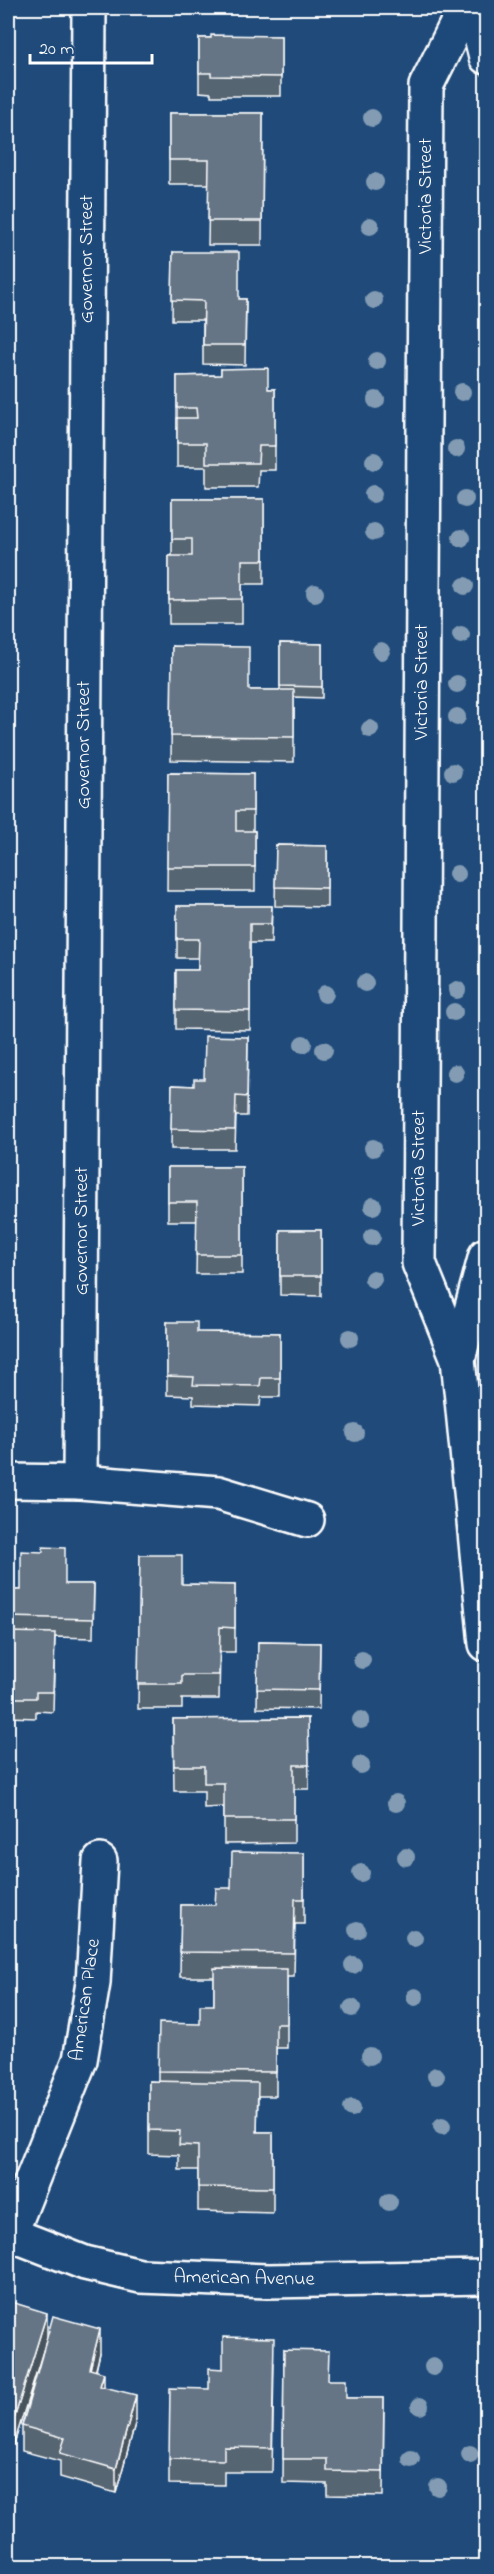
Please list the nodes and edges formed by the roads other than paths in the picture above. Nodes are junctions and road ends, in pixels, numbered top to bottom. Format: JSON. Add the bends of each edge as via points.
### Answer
{"nodes":[{"id":1,"x":88,"y":8,"type":"edge"},
{"id":2,"x":465,"y":8,"type":"edge"},
{"id":3,"x":474,"y":8,"type":"edge"},
{"id":4,"x":486,"y":57,"type":"edge"},
{"id":5,"x":486,"y":1255,"type":"edge"},
{"id":6,"x":458,"y":1359,"type":"junction"},
{"id":7,"x":8,"y":1481,"type":"edge"},
{"id":8,"x":80,"y":1482,"type":"junction"},
{"id":9,"x":307,"y":1520,"type":"dead end"},
{"id":10,"x":486,"y":1644,"type":"edge"},
{"id":11,"x":99,"y":1861,"type":"dead end"},
{"id":12,"x":9,"y":2234,"type":"edge"},
{"id":13,"x":486,"y":2277,"type":"edge"}],
"edges":[{"from":1,"to":8,"type":"street","name":"Governor Street"},
{"from":2,"to":6,"type":"street","name":"Victoria Street","via":[[426,86],[419,1263]]},
{"from":3,"to":4,"type":"street"},
{"from":5,"to":6,"type":"street","name":"Victoria Street"},
{"from":6,"to":10,"type":"street","name":"Victoria Street"},
{"from":7,"to":8,"type":"street"},
{"from":8,"to":9,"type":"street","via":[[218,1492]]},
{"from":11,"to":12,"type":"street","name":"American Place","via":[[93,1983],[80,2060]]},
{"from":12,"to":13,"type":"street","name":"American Avenue","via":[[85,2263],[140,2276],[268,2281]]}]}
